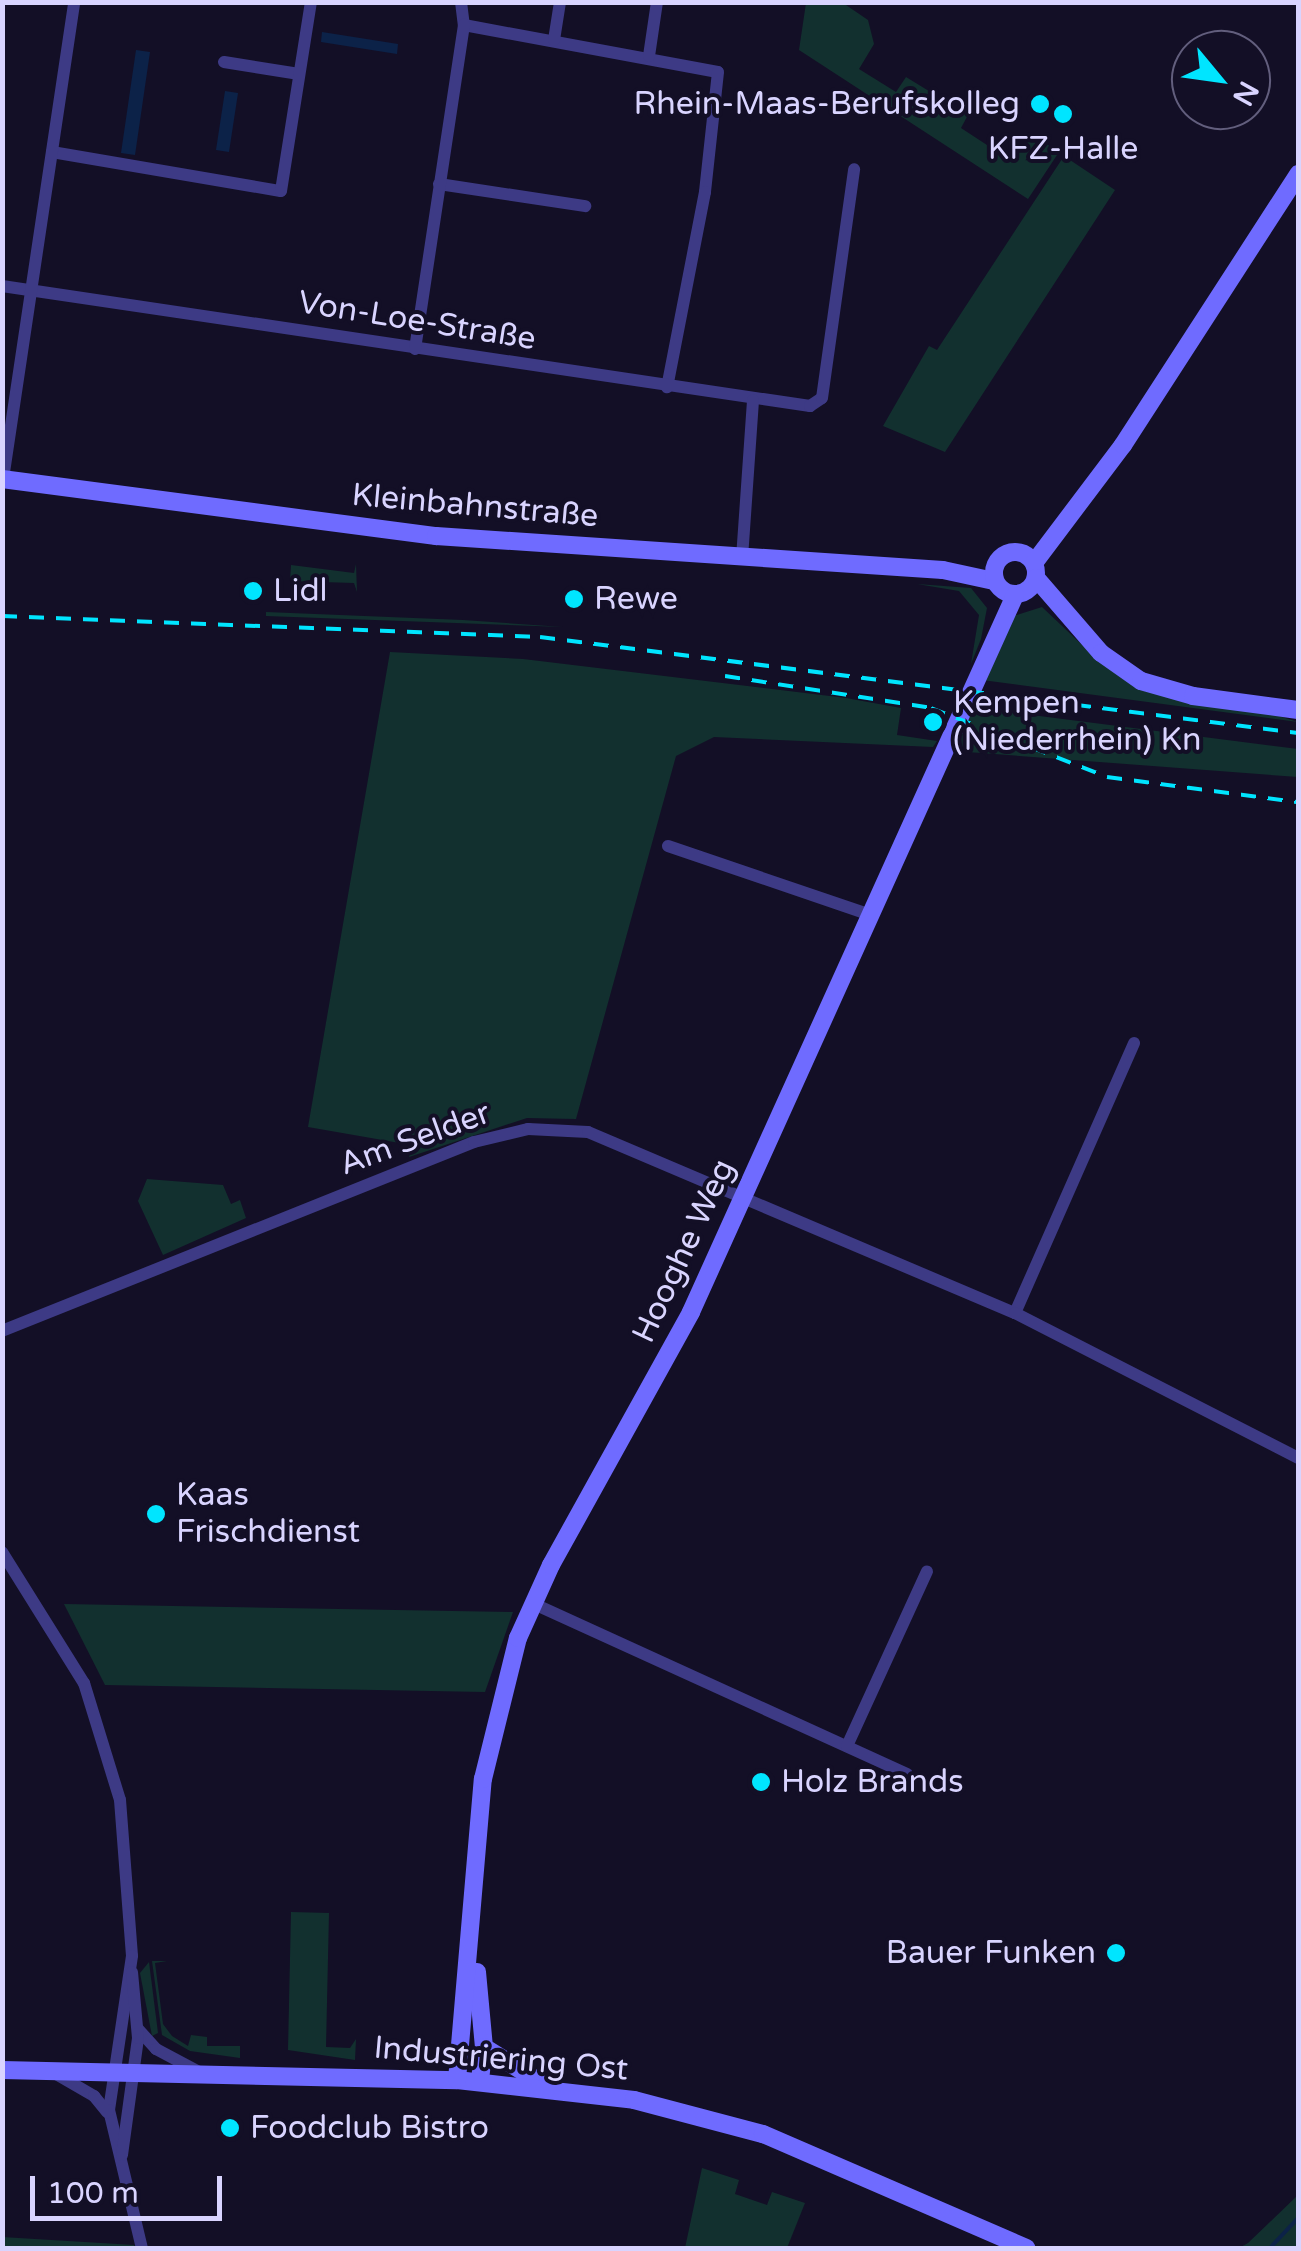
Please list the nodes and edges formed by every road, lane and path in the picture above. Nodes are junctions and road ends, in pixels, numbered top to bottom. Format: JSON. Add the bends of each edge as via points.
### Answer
{"nodes":[{"id":1,"x":74,"y":2,"type":"edge"},
{"id":2,"x":311,"y":2,"type":"edge"},
{"id":3,"x":461,"y":2,"type":"edge"},
{"id":4,"x":560,"y":2,"type":"edge"},
{"id":5,"x":658,"y":2,"type":"edge"},
{"id":6,"x":464,"y":25,"type":"junction"},
{"id":7,"x":554,"y":40,"type":"junction"},
{"id":8,"x":649,"y":56,"type":"junction"},
{"id":9,"x":224,"y":62,"type":"dead end"},
{"id":10,"x":299,"y":74,"type":"junction"},
{"id":11,"x":52,"y":152,"type":"junction"},
{"id":12,"x":854,"y":169,"type":"dead end"},
{"id":13,"x":1298,"y":174,"type":"edge"},
{"id":14,"x":439,"y":184,"type":"junction"},
{"id":15,"x":584,"y":206,"type":"dead end"},
{"id":16,"x":2,"y":286,"type":"edge"},
{"id":17,"x":31,"y":290,"type":"junction"},
{"id":18,"x":414,"y":349,"type":"junction"},
{"id":19,"x":667,"y":387,"type":"junction"},
{"id":20,"x":753,"y":400,"type":"junction"},
{"id":21,"x":2,"y":479,"type":"edge"},
{"id":22,"x":742,"y":558,"type":"junction"},
{"id":23,"x":1016,"y":577,"type":"junction"},
{"id":24,"x":1298,"y":710,"type":"edge"},
{"id":25,"x":668,"y":846,"type":"dead end"},
{"id":26,"x":868,"y":914,"type":"junction"},
{"id":27,"x":1134,"y":1043,"type":"dead end"},
{"id":28,"x":744,"y":1195,"type":"junction"},
{"id":29,"x":1014,"y":1313,"type":"junction"},
{"id":30,"x":2,"y":1331,"type":"edge"},
{"id":31,"x":1298,"y":1458,"type":"edge"},
{"id":32,"x":2,"y":1552,"type":"edge"},
{"id":33,"x":926,"y":1570,"type":"dead end"},
{"id":34,"x":532,"y":1603,"type":"junction"},
{"id":35,"x":848,"y":1746,"type":"junction"},
{"id":36,"x":907,"y":1774,"type":"dead end"},
{"id":37,"x":474,"y":1931,"type":"junction"},
{"id":38,"x":132,"y":1971,"type":"junction"},
{"id":39,"x":138,"y":2029,"type":"junction"},
{"id":40,"x":484,"y":2047,"type":"junction"},
{"id":41,"x":2,"y":2070,"type":"edge"},
{"id":42,"x":51,"y":2071,"type":"junction"},
{"id":43,"x":111,"y":2072,"type":"junction"},
{"id":44,"x":132,"y":2072,"type":"junction"},
{"id":45,"x":198,"y":2072,"type":"junction"},
{"id":46,"x":457,"y":2080,"type":"junction"},
{"id":47,"x":480,"y":2081,"type":"junction"},
{"id":48,"x":553,"y":2088,"type":"junction"},
{"id":49,"x":109,"y":2114,"type":"junction"},
{"id":50,"x":122,"y":2162,"type":"junction"},
{"id":51,"x":142,"y":2248,"type":"edge"},
{"id":52,"x":1026,"y":2248,"type":"edge"}],
"edges":[{"from":1,"to":11,"type":"street"},
{"from":2,"to":10,"type":"street"},
{"from":3,"to":6,"type":"street"},
{"from":4,"to":7,"type":"street"},
{"from":5,"to":8,"type":"street"},
{"from":6,"to":7,"type":"street"},
{"from":6,"to":14,"type":"street"},
{"from":7,"to":8,"type":"street"},
{"from":8,"to":19,"type":"street","via":[[718,72],[705,192]]},
{"from":9,"to":10,"type":"street"},
{"from":10,"to":11,"type":"street","via":[[280,191]]},
{"from":11,"to":17,"type":"street"},
{"from":12,"to":20,"type":"street","name":"Von-Loe-Straße","via":[[822,398],[810,406]]},
{"from":13,"to":23,"type":"street","via":[[1087,491]]},
{"from":14,"to":15,"type":"street"},
{"from":14,"to":18,"type":"street"},
{"from":16,"to":17,"type":"street","name":"Von-Loe-Straße"},
{"from":17,"to":18,"type":"street","name":"Von-Loe-Straße"},
{"from":17,"to":21,"type":"street"},
{"from":18,"to":19,"type":"street","name":"Von-Loe-Straße"},
{"from":19,"to":20,"type":"street","name":"Von-Loe-Straße"},
{"from":20,"to":22,"type":"street"},
{"from":21,"to":22,"type":"street","name":"Kleinbahnstraße","via":[[436,536]]},
{"from":22,"to":23,"type":"street","name":"Kleinbahnstraße"},
{"from":23,"to":24,"type":"street","via":[[1119,668],[1152,686]]},
{"from":23,"to":26,"type":"street","name":"Hooghe Weg"},
{"from":25,"to":26,"type":"street"},
{"from":26,"to":28,"type":"street","name":"Hooghe Weg"},
{"from":27,"to":29,"type":"street"},
{"from":28,"to":29,"type":"street","name":"Am Selder"},
{"from":28,"to":30,"type":"street","name":"Am Selder","via":[[613,1138],[556,1128],[514,1132],[401,1170]]},
{"from":28,"to":34,"type":"street","name":"Hooghe Weg","via":[[675,1344]]},
{"from":29,"to":31,"type":"street","name":"Am Selder"},
{"from":32,"to":38,"type":"street","via":[[84,1683],[103,1738],[128,1840]]},
{"from":33,"to":35,"type":"street"},
{"from":34,"to":35,"type":"street"},
{"from":34,"to":37,"type":"street","name":"Hooghe Weg","via":[[490,1744]]},
{"from":35,"to":36,"type":"street"},
{"from":37,"to":40,"type":"street","name":"Hooghe Weg"},
{"from":37,"to":46,"type":"street","name":"Hooghe Weg"},
{"from":38,"to":39,"type":"street"},
{"from":38,"to":43,"type":"street"},
{"from":39,"to":44,"type":"street"},
{"from":39,"to":45,"type":"street","via":[[156,2049]]},
{"from":40,"to":47,"type":"street","name":"Hooghe Weg"},
{"from":40,"to":48,"type":"street"},
{"from":41,"to":42,"type":"street","name":"Industriering Ost"},
{"from":42,"to":43,"type":"street","name":"Industriering Ost"},
{"from":42,"to":49,"type":"street","via":[[94,2096]]},
{"from":43,"to":44,"type":"street","name":"Industriering Ost"},
{"from":43,"to":49,"type":"street"},
{"from":44,"to":45,"type":"street","name":"Industriering Ost"},
{"from":44,"to":50,"type":"street"},
{"from":45,"to":46,"type":"street","name":"Industriering Ost"},
{"from":46,"to":47,"type":"street","name":"Industriering Ost"},
{"from":47,"to":48,"type":"street","name":"Industriering Ost"},
{"from":48,"to":52,"type":"street","name":"Industriering Ost","via":[[634,2100],[762,2134]]},
{"from":49,"to":50,"type":"street"},
{"from":50,"to":51,"type":"street"}]}
